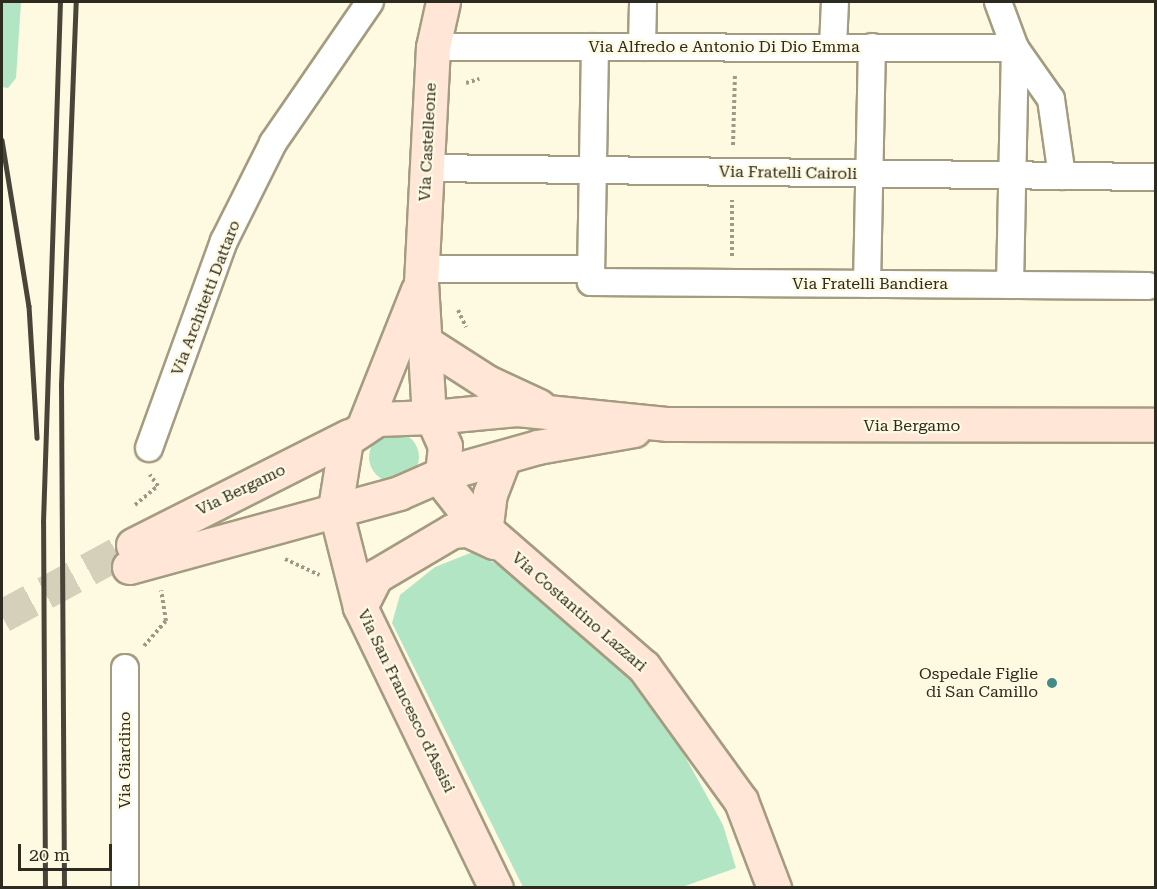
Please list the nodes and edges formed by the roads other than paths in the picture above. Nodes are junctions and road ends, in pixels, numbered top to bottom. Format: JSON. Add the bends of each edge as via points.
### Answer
{"nodes":[{"id":1,"x":370,"y":2,"type":"edge"},
{"id":2,"x":442,"y":2,"type":"edge"},
{"id":3,"x":643,"y":2,"type":"edge"},
{"id":4,"x":835,"y":2,"type":"edge"},
{"id":5,"x":998,"y":2,"type":"edge"},
{"id":6,"x":433,"y":47,"type":"junction"},
{"id":7,"x":595,"y":47,"type":"junction"},
{"id":8,"x":642,"y":47,"type":"junction"},
{"id":9,"x":833,"y":47,"type":"junction"},
{"id":10,"x":872,"y":47,"type":"junction"},
{"id":11,"x":1015,"y":48,"type":"junction"},
{"id":12,"x":426,"y":168,"type":"junction"},
{"id":13,"x":594,"y":170,"type":"junction"},
{"id":14,"x":869,"y":174,"type":"junction"},
{"id":15,"x":1012,"y":176,"type":"junction"},
{"id":16,"x":1062,"y":176,"type":"junction"},
{"id":17,"x":1152,"y":177,"type":"edge"},
{"id":18,"x":591,"y":275,"type":"junction"},
{"id":19,"x":421,"y":276,"type":"junction"},
{"id":20,"x":867,"y":284,"type":"junction"},
{"id":21,"x":1010,"y":285,"type":"junction"},
{"id":22,"x":1148,"y":286,"type":"dead end"},
{"id":23,"x":428,"y":344,"type":"junction"},
{"id":24,"x":546,"y":410,"type":"junction"},
{"id":25,"x":431,"y":417,"type":"junction"},
{"id":26,"x":668,"y":423,"type":"junction"},
{"id":27,"x":1155,"y":425,"type":"edge"},
{"id":28,"x":353,"y":433,"type":"junction"},
{"id":29,"x":146,"y":456,"type":"road end"},
{"id":30,"x":504,"y":458,"type":"junction"},
{"id":31,"x":440,"y":476,"type":"junction"},
{"id":32,"x":377,"y":497,"type":"junction"},
{"id":33,"x":335,"y":508,"type":"junction"},
{"id":34,"x":495,"y":536,"type":"junction"},
{"id":35,"x":360,"y":607,"type":"junction"},
{"id":36,"x":125,"y":668,"type":"dead end"},
{"id":37,"x":125,"y":888,"type":"edge"},
{"id":38,"x":496,"y":888,"type":"edge"},
{"id":39,"x":774,"y":888,"type":"edge"}],
"edges":[{"from":1,"to":29,"type":"street","name":"Via Architetti Dattaro","via":[[273,143],[224,241]]},
{"from":2,"to":6,"type":"main road","name":"Via Castelleone"},
{"from":3,"to":8,"type":"street"},
{"from":4,"to":9,"type":"street"},
{"from":5,"to":11,"type":"street"},
{"from":6,"to":7,"type":"street","name":"Via Alfredo e Antonio Di Dio Emma"},
{"from":6,"to":12,"type":"main road","name":"Via Castelleone"},
{"from":7,"to":8,"type":"street","name":"Via Alfredo e Antonio Di Dio Emma"},
{"from":7,"to":13,"type":"street"},
{"from":8,"to":9,"type":"street","name":"Via Alfredo e Antonio Di Dio Emma"},
{"from":9,"to":10,"type":"street","name":"Via Alfredo e Antonio Di Dio Emma"},
{"from":10,"to":11,"type":"street","name":"Via Alfredo e Antonio Di Dio Emma"},
{"from":10,"to":14,"type":"street"},
{"from":11,"to":15,"type":"street"},
{"from":11,"to":16,"type":"street","via":[[1051,99]]},
{"from":12,"to":13,"type":"street","name":"Via Fratelli Cairoli"},
{"from":12,"to":19,"type":"main road","name":"Via Castelleone"},
{"from":13,"to":14,"type":"street","name":"Via Fratelli Cairoli"},
{"from":13,"to":18,"type":"street"},
{"from":14,"to":15,"type":"street","name":"Via Fratelli Cairoli"},
{"from":14,"to":20,"type":"street"},
{"from":15,"to":16,"type":"street","name":"Via Fratelli Cairoli"},
{"from":15,"to":21,"type":"street"},
{"from":16,"to":17,"type":"street","name":"Via Fratelli Cairoli"},
{"from":18,"to":19,"type":"street","name":"Via Fratelli Bandiera"},
{"from":18,"to":20,"type":"street","name":"Via Fratelli Bandiera"},
{"from":19,"to":23,"type":"main road","name":"Via Castelleone"},
{"from":19,"to":28,"type":"main road","name":"Via Castelleone"},
{"from":20,"to":21,"type":"street","name":"Via Fratelli Bandiera"},
{"from":21,"to":22,"type":"street","name":"Via Fratelli Bandiera"},
{"from":23,"to":24,"type":"main road","name":"Via Bergamo","via":[[487,382]]},
{"from":23,"to":25,"type":"main road","name":"Via Castelleone"},
{"from":24,"to":25,"type":"main road","name":"Via Bergamo"},
{"from":24,"to":26,"type":"main road","name":"Via Bergamo"},
{"from":25,"to":28,"type":"main road","name":"Via Bergamo"},
{"from":25,"to":31,"type":"main road","via":[[446,446]]},
{"from":26,"to":27,"type":"main road","name":"Via Bergamo"},
{"from":26,"to":30,"type":"main road","name":"Via Bergamo"},
{"from":28,"to":32,"type":"main road","via":[[348,455]]},
{"from":28,"to":33,"type":"main road","name":"Via Castelleone"},
{"from":28,"to":33,"type":"main road","name":"Via Bergamo","via":[[133,543]]},
{"from":30,"to":31,"type":"main road","name":"Via Bergamo"},
{"from":30,"to":34,"type":"main road","via":[[490,494]]},
{"from":31,"to":32,"type":"main road","name":"Via Bergamo"},
{"from":31,"to":34,"type":"main road","name":"Via Costantino Lazzari","via":[[468,514]]},
{"from":32,"to":33,"type":"main road","name":"Via Bergamo"},
{"from":33,"to":35,"type":"main road","name":"Via San Francesco d'Assisi"},
{"from":34,"to":35,"type":"main road","via":[[452,531],[376,576]]},
{"from":34,"to":39,"type":"main road","name":"Via Costantino Lazzari","via":[[644,667],[741,801]]},
{"from":35,"to":38,"type":"main road","name":"Via San Francesco d'Assisi"},
{"from":36,"to":37,"type":"street","name":"Via Giardino"}]}
